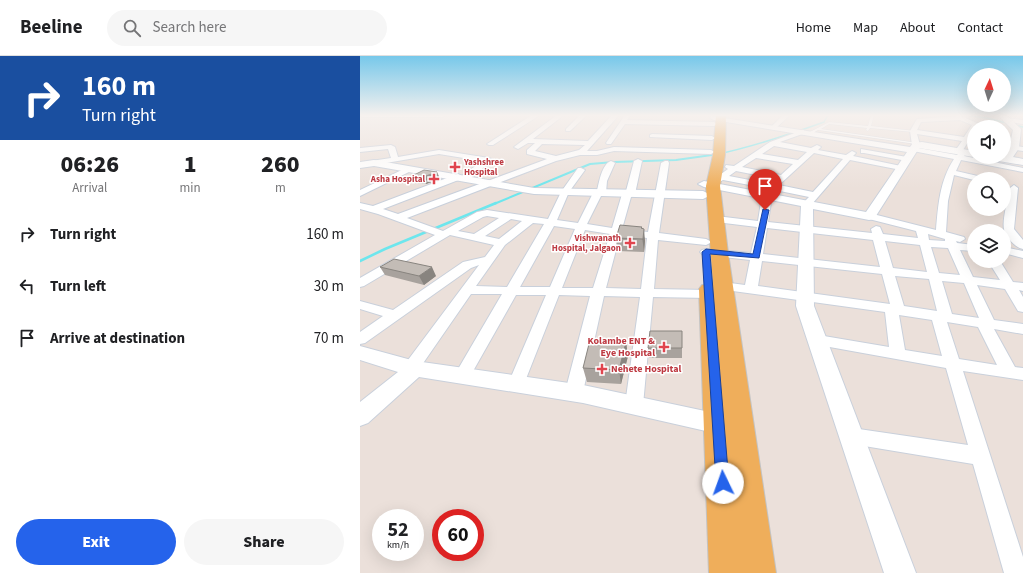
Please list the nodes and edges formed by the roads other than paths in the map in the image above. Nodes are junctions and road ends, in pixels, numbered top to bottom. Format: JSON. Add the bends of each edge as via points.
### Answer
{"nodes":[{"id":1,"x":499,"y":139,"type":"edge"},
{"id":2,"x":530,"y":139,"type":"edge"},
{"id":3,"x":595,"y":139,"type":"edge"},
{"id":4,"x":612,"y":139,"type":"edge"},
{"id":5,"x":716,"y":139,"type":"edge"},
{"id":6,"x":716,"y":139,"type":"edge"},
{"id":7,"x":782,"y":139,"type":"edge"},
{"id":8,"x":789,"y":139,"type":"edge"},
{"id":9,"x":864,"y":139,"type":"joint"},
{"id":10,"x":912,"y":139,"type":"edge"},
{"id":11,"x":960,"y":139,"type":"edge"},
{"id":12,"x":651,"y":140,"type":"dead end"},
{"id":13,"x":966,"y":140,"type":"joint"},
{"id":14,"x":527,"y":141,"type":"junction"},
{"id":15,"x":540,"y":142,"type":"junction"},
{"id":16,"x":566,"y":142,"type":"junction"},
{"id":17,"x":609,"y":143,"type":"dead end"},
{"id":18,"x":772,"y":143,"type":"junction"},
{"id":19,"x":491,"y":144,"type":"dead end"},
{"id":20,"x":591,"y":144,"type":"junction"},
{"id":21,"x":518,"y":147,"type":"dead end"},
{"id":22,"x":814,"y":147,"type":"junction"},
{"id":23,"x":1019,"y":148,"type":"edge"},
{"id":24,"x":764,"y":149,"type":"junction"},
{"id":25,"x":851,"y":149,"type":"junction"},
{"id":26,"x":360,"y":150,"type":"edge"},
{"id":27,"x":911,"y":152,"type":"junction"},
{"id":28,"x":582,"y":153,"type":"junction"},
{"id":29,"x":537,"y":154,"type":"junction"},
{"id":30,"x":960,"y":154,"type":"junction"},
{"id":31,"x":967,"y":154,"type":"edge"},
{"id":32,"x":755,"y":155,"type":"junction"},
{"id":33,"x":967,"y":155,"type":"edge"},
{"id":34,"x":1011,"y":156,"type":"edge"},
{"id":35,"x":554,"y":158,"type":"junction"},
{"id":36,"x":847,"y":158,"type":"junction"},
{"id":37,"x":395,"y":159,"type":"junction"},
{"id":38,"x":638,"y":161,"type":"dead end"},
{"id":39,"x":746,"y":161,"type":"junction"},
{"id":40,"x":611,"y":162,"type":"dead end"},
{"id":41,"x":1023,"y":162,"type":"edge"},
{"id":42,"x":374,"y":163,"type":"junction"},
{"id":43,"x":665,"y":163,"type":"dead end"},
{"id":44,"x":716,"y":163,"type":"junction"},
{"id":45,"x":799,"y":163,"type":"junction"},
{"id":46,"x":1011,"y":163,"type":"edge"},
{"id":47,"x":1007,"y":164,"type":"edge"},
{"id":48,"x":360,"y":165,"type":"edge"},
{"id":49,"x":411,"y":169,"type":"junction"},
{"id":50,"x":581,"y":170,"type":"dead end"},
{"id":51,"x":792,"y":170,"type":"junction"},
{"id":52,"x":1023,"y":170,"type":"edge"},
{"id":53,"x":951,"y":172,"type":"junction"},
{"id":54,"x":962,"y":175,"type":"junction"},
{"id":55,"x":967,"y":176,"type":"edge"},
{"id":56,"x":461,"y":178,"type":"junction"},
{"id":57,"x":782,"y":178,"type":"junction"},
{"id":58,"x":967,"y":181,"type":"edge"},
{"id":59,"x":367,"y":182,"type":"dead end"},
{"id":60,"x":381,"y":183,"type":"junction"},
{"id":61,"x":491,"y":183,"type":"junction"},
{"id":62,"x":565,"y":192,"type":"junction"},
{"id":63,"x":360,"y":193,"type":"edge"},
{"id":64,"x":600,"y":193,"type":"junction"},
{"id":65,"x":768,"y":193,"type":"junction"},
{"id":66,"x":629,"y":194,"type":"junction"},
{"id":67,"x":659,"y":194,"type":"junction"},
{"id":68,"x":811,"y":199,"type":"junction"},
{"id":69,"x":1011,"y":200,"type":"edge"},
{"id":70,"x":1023,"y":203,"type":"edge"},
{"id":71,"x":360,"y":206,"type":"edge"},
{"id":72,"x":372,"y":208,"type":"junction"},
{"id":73,"x":360,"y":213,"type":"edge"},
{"id":74,"x":509,"y":216,"type":"junction"},
{"id":75,"x":1009,"y":216,"type":"edge"},
{"id":76,"x":871,"y":217,"type":"junction"},
{"id":77,"x":397,"y":218,"type":"junction"},
{"id":78,"x":531,"y":219,"type":"junction"},
{"id":79,"x":716,"y":219,"type":"junction"},
{"id":80,"x":551,"y":222,"type":"junction"},
{"id":81,"x":763,"y":224,"type":"junction"},
{"id":82,"x":581,"y":227,"type":"junction"},
{"id":83,"x":807,"y":228,"type":"junction"},
{"id":84,"x":921,"y":229,"type":"junction"},
{"id":85,"x":439,"y":232,"type":"junction"},
{"id":86,"x":616,"y":232,"type":"junction"},
{"id":87,"x":653,"y":236,"type":"junction"},
{"id":88,"x":879,"y":237,"type":"junction"},
{"id":89,"x":475,"y":238,"type":"junction"},
{"id":90,"x":947,"y":239,"type":"junction"},
{"id":91,"x":925,"y":242,"type":"junction"},
{"id":92,"x":967,"y":242,"type":"edge"},
{"id":93,"x":501,"y":243,"type":"junction"},
{"id":94,"x":967,"y":246,"type":"edge"},
{"id":95,"x":1023,"y":246,"type":"edge"},
{"id":96,"x":710,"y":249,"type":"junction"},
{"id":97,"x":1011,"y":252,"type":"edge"},
{"id":98,"x":1023,"y":255,"type":"edge"},
{"id":99,"x":756,"y":256,"type":"junction"},
{"id":100,"x":488,"y":260,"type":"junction"},
{"id":101,"x":806,"y":261,"type":"junction"},
{"id":102,"x":998,"y":268,"type":"edge"},
{"id":103,"x":887,"y":270,"type":"junction"},
{"id":104,"x":382,"y":271,"type":"junction"},
{"id":105,"x":360,"y":273,"type":"edge"},
{"id":106,"x":934,"y":276,"type":"junction"},
{"id":107,"x":968,"y":280,"type":"junction"},
{"id":108,"x":360,"y":283,"type":"edge"},
{"id":109,"x":1008,"y":284,"type":"junction"},
{"id":110,"x":1023,"y":287,"type":"edge"},
{"id":111,"x":751,"y":289,"type":"junction"},
{"id":112,"x":467,"y":290,"type":"junction"},
{"id":113,"x":512,"y":290,"type":"junction"},
{"id":114,"x":716,"y":290,"type":"junction"},
{"id":115,"x":554,"y":291,"type":"junction"},
{"id":116,"x":598,"y":292,"type":"junction"},
{"id":117,"x":646,"y":292,"type":"junction"},
{"id":118,"x":806,"y":296,"type":"junction"},
{"id":119,"x":360,"y":305,"type":"edge"},
{"id":120,"x":1023,"y":308,"type":"edge"},
{"id":121,"x":894,"y":309,"type":"junction"},
{"id":122,"x":395,"y":315,"type":"junction"},
{"id":123,"x":942,"y":316,"type":"junction"},
{"id":124,"x":986,"y":323,"type":"junction"},
{"id":125,"x":1023,"y":329,"type":"edge"},
{"id":126,"x":360,"y":339,"type":"edge"},
{"id":127,"x":818,"y":340,"type":"junction"},
{"id":128,"x":360,"y":353,"type":"edge"},
{"id":129,"x":898,"y":354,"type":"junction"},
{"id":130,"x":952,"y":364,"type":"junction"},
{"id":131,"x":413,"y":368,"type":"junction"},
{"id":132,"x":1017,"y":373,"type":"edge"},
{"id":133,"x":462,"y":376,"type":"junction"},
{"id":134,"x":516,"y":384,"type":"junction"},
{"id":135,"x":574,"y":392,"type":"junction"},
{"id":136,"x":634,"y":405,"type":"junction"},
{"id":137,"x":360,"y":416,"type":"edge"},
{"id":138,"x":719,"y":424,"type":"junction"},
{"id":139,"x":852,"y":436,"type":"junction"},
{"id":140,"x":980,"y":456,"type":"junction"},
{"id":141,"x":728,"y":573,"type":"edge"},
{"id":142,"x":757,"y":573,"type":"edge"},
{"id":143,"x":900,"y":573,"type":"edge"},
{"id":144,"x":1016,"y":573,"type":"edge"}],
"edges":[{"from":1,"to":19,"type":"street"},
{"from":2,"to":14,"type":"street"},
{"from":3,"to":20,"type":"street"},
{"from":4,"to":17,"type":"street"},
{"from":5,"to":44,"type":"main road"},
{"from":6,"to":44,"type":"main road"},
{"from":7,"to":18,"type":"street"},
{"from":8,"to":22,"type":"street"},
{"from":9,"to":25,"type":"street"},
{"from":9,"to":27,"type":"street"},
{"from":10,"to":27,"type":"street"},
{"from":11,"to":13,"type":"street"},
{"from":12,"to":44,"type":"street"},
{"from":13,"to":30,"type":"street"},
{"from":14,"to":15,"type":"street"},
{"from":14,"to":21,"type":"street"},
{"from":15,"to":16,"type":"street"},
{"from":15,"to":29,"type":"street","via":[[529,151]]},
{"from":16,"to":20,"type":"street"},
{"from":16,"to":29,"type":"street","via":[[558,148]]},
{"from":18,"to":22,"type":"street"},
{"from":18,"to":24,"type":"street"},
{"from":20,"to":28,"type":"street"},
{"from":22,"to":24,"type":"street"},
{"from":22,"to":36,"type":"street"},
{"from":22,"to":45,"type":"street"},
{"from":23,"to":34,"type":"street"},
{"from":24,"to":32,"type":"street"},
{"from":25,"to":27,"type":"street"},
{"from":25,"to":36,"type":"street"},
{"from":26,"to":37,"type":"street","via":[[391,147]]},
{"from":27,"to":30,"type":"street","via":[[922,144]]},
{"from":27,"to":36,"type":"street"},
{"from":27,"to":76,"type":"street"},
{"from":28,"to":35,"type":"street"},
{"from":28,"to":44,"type":"street","via":[[614,149]]},
{"from":29,"to":35,"type":"street"},
{"from":30,"to":31,"type":"street"},
{"from":30,"to":33,"type":"street"},
{"from":30,"to":53,"type":"street"},
{"from":32,"to":39,"type":"street"},
{"from":32,"to":45,"type":"street"},
{"from":35,"to":61,"type":"street"},
{"from":36,"to":68,"type":"street"},
{"from":37,"to":42,"type":"street"},
{"from":37,"to":56,"type":"street","via":[[439,152],[489,160]]},
{"from":38,"to":66,"type":"street"},
{"from":39,"to":44,"type":"street"},
{"from":39,"to":51,"type":"street"},
{"from":40,"to":64,"type":"street"},
{"from":41,"to":46,"type":"street"},
{"from":42,"to":48,"type":"street"},
{"from":42,"to":49,"type":"street"},
{"from":43,"to":67,"type":"street"},
{"from":44,"to":57,"type":"street"},
{"from":44,"to":65,"type":"street"},
{"from":44,"to":67,"type":"street"},
{"from":44,"to":79,"type":"main road"},
{"from":44,"to":96,"type":"main road"},
{"from":45,"to":51,"type":"street"},
{"from":47,"to":52,"type":"street"},
{"from":49,"to":56,"type":"street"},
{"from":49,"to":60,"type":"street"},
{"from":50,"to":62,"type":"street"},
{"from":51,"to":57,"type":"street"},
{"from":53,"to":54,"type":"street"},
{"from":53,"to":90,"type":"street","via":[[943,194]]},
{"from":54,"to":55,"type":"street"},
{"from":54,"to":58,"type":"street"},
{"from":56,"to":61,"type":"street"},
{"from":56,"to":72,"type":"street"},
{"from":57,"to":65,"type":"street"},
{"from":59,"to":60,"type":"street"},
{"from":60,"to":63,"type":"street"},
{"from":61,"to":62,"type":"street","via":[[534,191]]},
{"from":61,"to":77,"type":"street"},
{"from":62,"to":64,"type":"street"},
{"from":62,"to":80,"type":"street"},
{"from":64,"to":66,"type":"street"},
{"from":64,"to":82,"type":"street"},
{"from":65,"to":68,"type":"street"},
{"from":65,"to":81,"type":"street"},
{"from":66,"to":67,"type":"street"},
{"from":66,"to":86,"type":"street"},
{"from":67,"to":87,"type":"street"},
{"from":68,"to":76,"type":"street"},
{"from":68,"to":83,"type":"street"},
{"from":69,"to":70,"type":"street"},
{"from":71,"to":72,"type":"street"},
{"from":72,"to":73,"type":"street"},
{"from":72,"to":77,"type":"street"},
{"from":74,"to":78,"type":"street"},
{"from":74,"to":85,"type":"street","via":[[483,213]]},
{"from":74,"to":89,"type":"street"},
{"from":75,"to":95,"type":"street","via":[[1009,229]]},
{"from":76,"to":84,"type":"street"},
{"from":76,"to":88,"type":"street"},
{"from":77,"to":85,"type":"street"},
{"from":78,"to":80,"type":"street"},
{"from":78,"to":93,"type":"street"},
{"from":79,"to":81,"type":"street"},
{"from":79,"to":96,"type":"main road"},
{"from":80,"to":82,"type":"street"},
{"from":80,"to":113,"type":"street"},
{"from":81,"to":83,"type":"street"},
{"from":81,"to":99,"type":"street"},
{"from":82,"to":86,"type":"street"},
{"from":82,"to":115,"type":"street"},
{"from":83,"to":88,"type":"street"},
{"from":83,"to":101,"type":"street"},
{"from":84,"to":90,"type":"street"},
{"from":84,"to":91,"type":"street"},
{"from":85,"to":89,"type":"street"},
{"from":85,"to":104,"type":"street"},
{"from":86,"to":87,"type":"street"},
{"from":86,"to":116,"type":"street"},
{"from":87,"to":96,"type":"street"},
{"from":87,"to":117,"type":"street"},
{"from":88,"to":91,"type":"street"},
{"from":88,"to":103,"type":"street"},
{"from":89,"to":93,"type":"street"},
{"from":90,"to":91,"type":"street"},
{"from":90,"to":92,"type":"street"},
{"from":90,"to":94,"type":"street"},
{"from":90,"to":107,"type":"street"},
{"from":91,"to":106,"type":"street"},
{"from":93,"to":100,"type":"street"},
{"from":96,"to":99,"type":"street"},
{"from":96,"to":114,"type":"main road"},
{"from":97,"to":98,"type":"street"},
{"from":99,"to":101,"type":"street"},
{"from":99,"to":111,"type":"street"},
{"from":100,"to":112,"type":"street"},
{"from":100,"to":122,"type":"street","via":[[467,265]]},
{"from":101,"to":103,"type":"street"},
{"from":101,"to":118,"type":"street"},
{"from":102,"to":109,"type":"street"},
{"from":103,"to":106,"type":"street"},
{"from":103,"to":121,"type":"street"},
{"from":104,"to":105,"type":"street"},
{"from":104,"to":108,"type":"street"},
{"from":106,"to":107,"type":"street"},
{"from":106,"to":123,"type":"street"},
{"from":107,"to":109,"type":"street"},
{"from":107,"to":124,"type":"street"},
{"from":109,"to":110,"type":"street"},
{"from":109,"to":120,"type":"street"},
{"from":111,"to":114,"type":"street"},
{"from":111,"to":118,"type":"street"},
{"from":112,"to":113,"type":"street"},
{"from":112,"to":131,"type":"street"},
{"from":113,"to":115,"type":"street"},
{"from":113,"to":133,"type":"street"},
{"from":114,"to":117,"type":"street"},
{"from":114,"to":138,"type":"main road"},
{"from":114,"to":142,"type":"main road"},
{"from":115,"to":116,"type":"street"},
{"from":115,"to":134,"type":"street"},
{"from":116,"to":117,"type":"street"},
{"from":116,"to":135,"type":"street"},
{"from":117,"to":136,"type":"street"},
{"from":118,"to":121,"type":"street"},
{"from":118,"to":127,"type":"street","via":[[806,306]]},
{"from":119,"to":122,"type":"street"},
{"from":121,"to":123,"type":"street"},
{"from":121,"to":129,"type":"street"},
{"from":122,"to":126,"type":"street"},
{"from":123,"to":124,"type":"street"},
{"from":123,"to":130,"type":"street"},
{"from":124,"to":125,"type":"street"},
{"from":124,"to":132,"type":"street"},
{"from":127,"to":129,"type":"street"},
{"from":127,"to":139,"type":"street"},
{"from":128,"to":131,"type":"street"},
{"from":129,"to":130,"type":"street"},
{"from":130,"to":132,"type":"street"},
{"from":130,"to":140,"type":"street"},
{"from":131,"to":133,"type":"street"},
{"from":131,"to":137,"type":"street"},
{"from":133,"to":134,"type":"street"},
{"from":134,"to":135,"type":"street"},
{"from":135,"to":136,"type":"street"},
{"from":136,"to":138,"type":"street"},
{"from":138,"to":141,"type":"main road"},
{"from":139,"to":140,"type":"street"},
{"from":139,"to":143,"type":"street"},
{"from":140,"to":144,"type":"street"}]}
